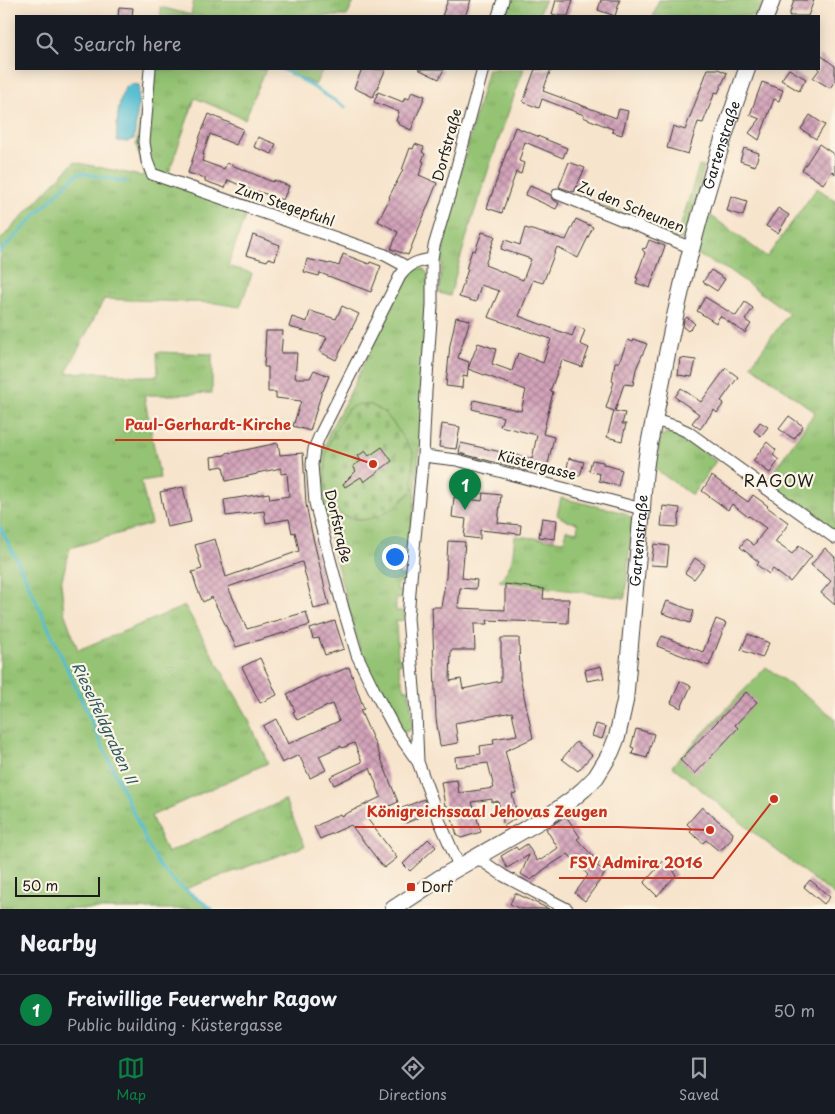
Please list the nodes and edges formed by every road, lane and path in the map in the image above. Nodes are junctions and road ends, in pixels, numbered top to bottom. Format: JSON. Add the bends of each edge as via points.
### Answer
{"nodes":[{"id":1,"x":503,"y":0,"type":"edge"},
{"id":2,"x":772,"y":0,"type":"edge"},
{"id":3,"x":498,"y":15,"type":"edge"},
{"id":4,"x":766,"y":15,"type":"edge"},
{"id":5,"x":150,"y":70,"type":"edge"},
{"id":6,"x":483,"y":70,"type":"edge"},
{"id":7,"x":747,"y":70,"type":"edge"},
{"id":8,"x":558,"y":194,"type":"dead end"},
{"id":9,"x":692,"y":248,"type":"junction"},
{"id":10,"x":432,"y":259,"type":"junction"},
{"id":11,"x":407,"y":267,"type":"junction"},
{"id":12,"x":654,"y":420,"type":"junction"},
{"id":13,"x":423,"y":456,"type":"junction"},
{"id":14,"x":642,"y":509,"type":"junction"},
{"id":15,"x":835,"y":538,"type":"edge"},
{"id":16,"x":418,"y":762,"type":"junction"},
{"id":17,"x":478,"y":856,"type":"junction"},
{"id":18,"x":459,"y":866,"type":"junction"},
{"id":19,"x":393,"y":909,"type":"edge"},
{"id":20,"x":567,"y":909,"type":"edge"}],
"edges":[{"from":1,"to":3,"type":"street"},
{"from":2,"to":4,"type":"street"},
{"from":5,"to":11,"type":"street","name":"Zum Stegepfuhl","via":[[144,142],[152,174],[385,255]]},
{"from":6,"to":10,"type":"street","name":"Dorfstraße"},
{"from":7,"to":9,"type":"street","name":"Gartenstraße","via":[[727,125]]},
{"from":8,"to":9,"type":"street","name":"Zu den Scheunen"},
{"from":9,"to":12,"type":"street","name":"Gartenstraße"},
{"from":10,"to":11,"type":"street"},
{"from":10,"to":13,"type":"street","name":"Dorfstraße"},
{"from":11,"to":16,"type":"street","name":"Dorfstraße","via":[[320,435],[312,464],[315,503],[357,655],[396,731]]},
{"from":12,"to":14,"type":"street","name":"Gartenstraße"},
{"from":12,"to":15,"type":"street","via":[[688,432]]},
{"from":13,"to":14,"type":"street","name":"Küstergasse","via":[[457,460]]},
{"from":13,"to":16,"type":"street","name":"Dorfstraße","via":[[408,618]]},
{"from":14,"to":17,"type":"street","name":"Gartenstraße","via":[[625,701],[611,752],[596,777],[571,800]]},
{"from":16,"to":18,"type":"street","name":"Dorfstraße"},
{"from":17,"to":18,"type":"street","name":"Gartenstraße"},
{"from":17,"to":20,"type":"street","via":[[504,876]]},
{"from":18,"to":19,"type":"street","name":"Gartenstraße"}]}
